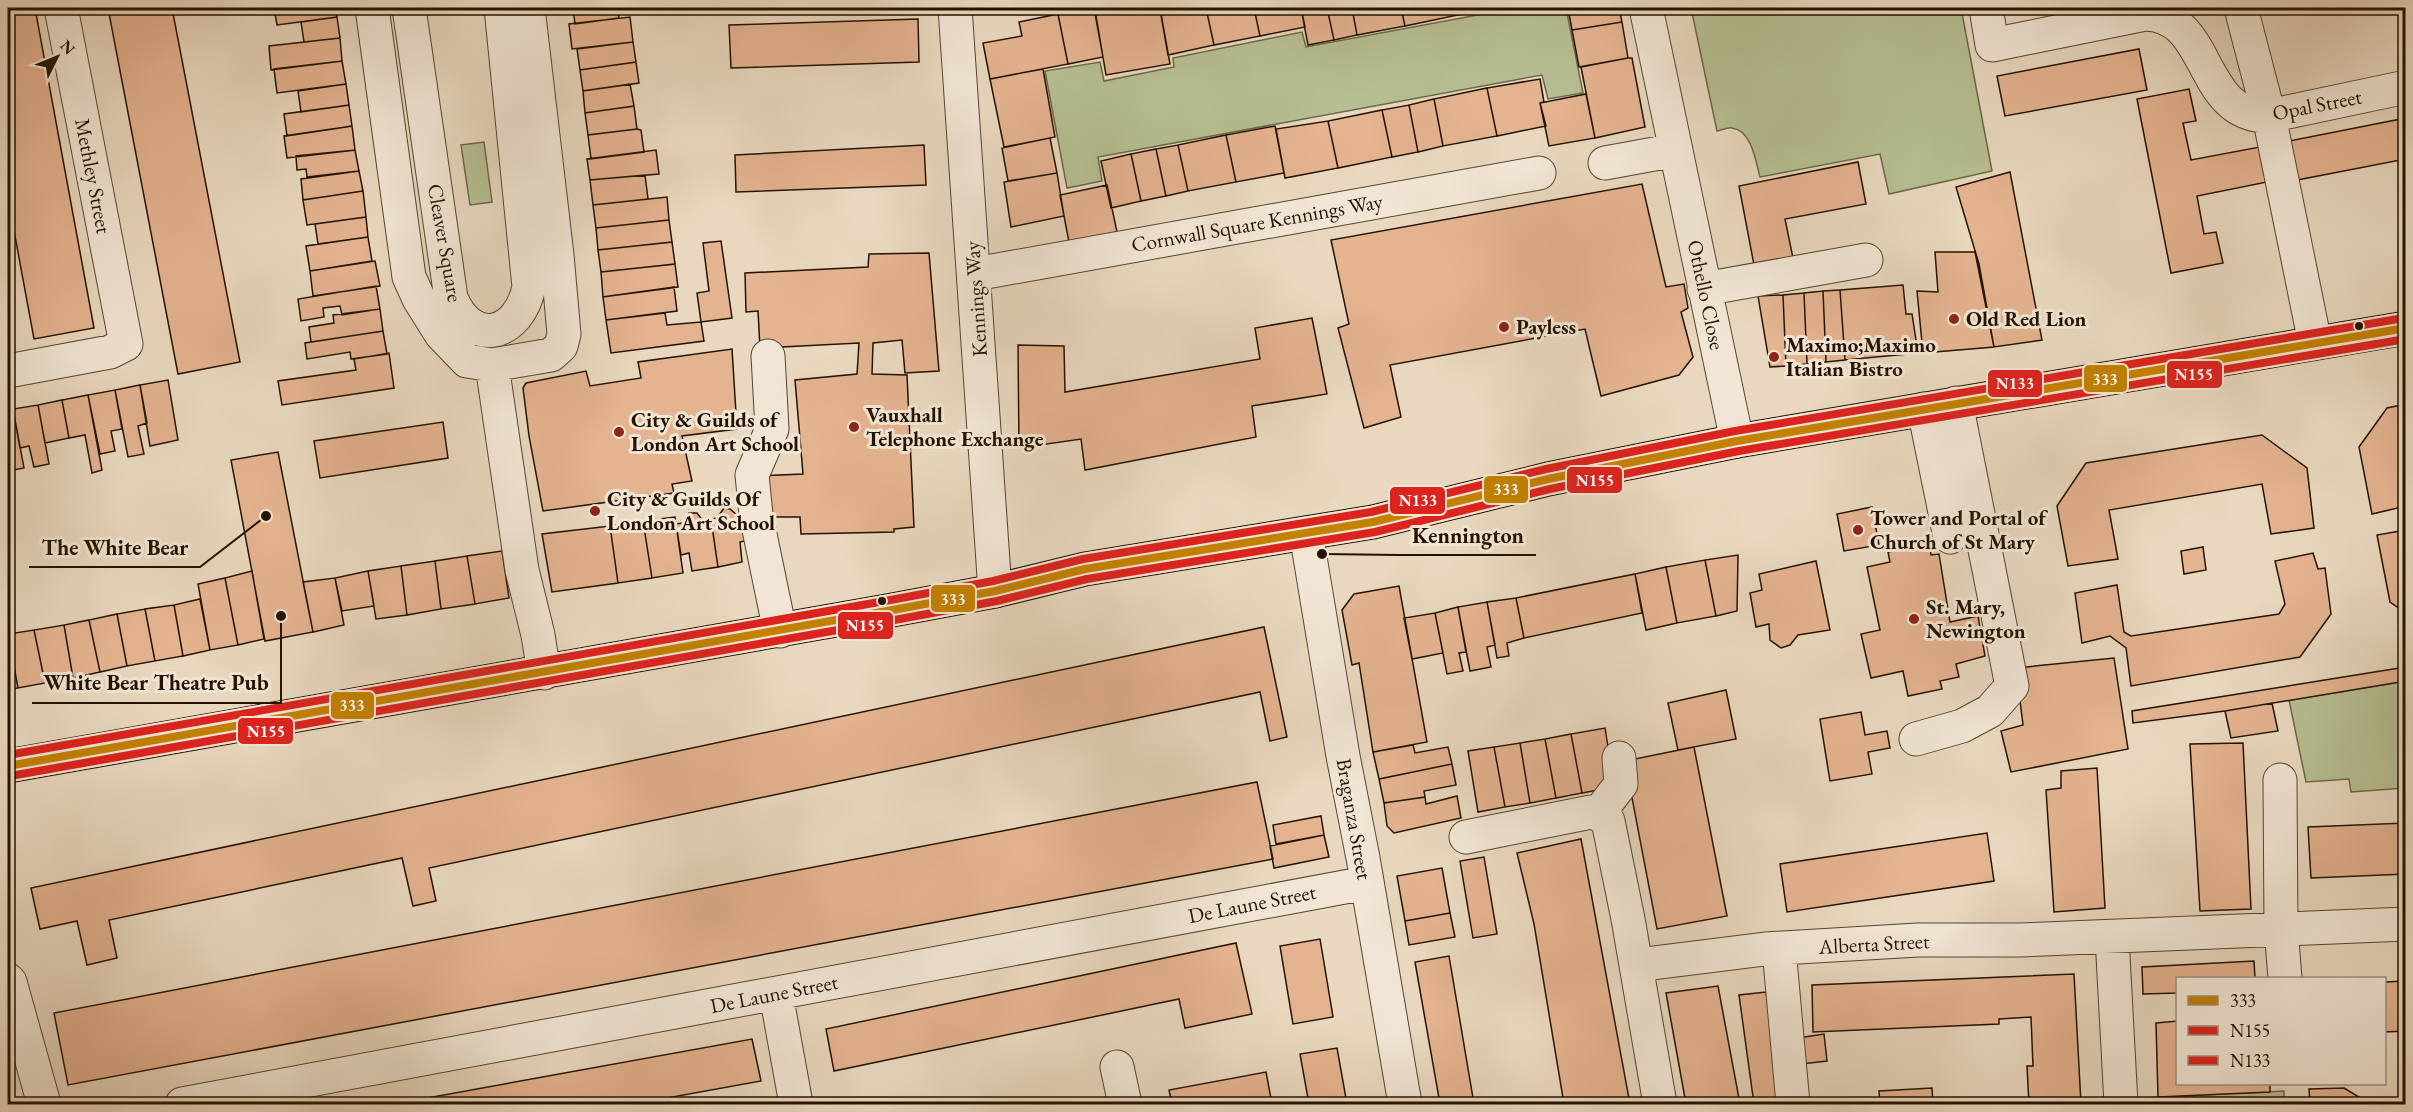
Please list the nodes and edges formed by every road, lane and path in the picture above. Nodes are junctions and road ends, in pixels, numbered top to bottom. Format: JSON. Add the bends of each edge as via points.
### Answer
{"nodes":[{"id":1,"x":61,"y":8,"type":"edge"},
{"id":2,"x":372,"y":8,"type":"edge"},
{"id":3,"x":409,"y":8,"type":"edge"},
{"id":4,"x":501,"y":8,"type":"edge"},
{"id":5,"x":528,"y":8,"type":"edge"},
{"id":6,"x":955,"y":8,"type":"edge"},
{"id":7,"x":1646,"y":8,"type":"edge"},
{"id":8,"x":1986,"y":8,"type":"edge"},
{"id":9,"x":2241,"y":8,"type":"edge"},
{"id":10,"x":2406,"y":87,"type":"edge"},
{"id":11,"x":2269,"y":116,"type":"junction"},
{"id":12,"x":1676,"y":150,"type":"junction"},
{"id":13,"x":1605,"y":163,"type":"dead end"},
{"id":14,"x":1539,"y":173,"type":"dead end"},
{"id":15,"x":1866,"y":260,"type":"dead end"},
{"id":16,"x":975,"y":274,"type":"junction"},
{"id":17,"x":1704,"y":289,"type":"junction"},
{"id":18,"x":2406,"y":328,"type":"edge"},
{"id":19,"x":2315,"y":343,"type":"junction"},
{"id":20,"x":768,"y":356,"type":"dead end"},
{"id":21,"x":492,"y":365,"type":"junction"},
{"id":22,"x":8,"y":371,"type":"edge"},
{"id":23,"x":1956,"y":403,"type":"junction"},
{"id":24,"x":1923,"y":410,"type":"junction"},
{"id":25,"x":1737,"y":441,"type":"junction"},
{"id":26,"x":1306,"y":533,"type":"junction"},
{"id":27,"x":1950,"y":537,"type":"dead end"},
{"id":28,"x":995,"y":591,"type":"junction"},
{"id":29,"x":780,"y":631,"type":"junction"},
{"id":30,"x":544,"y":673,"type":"junction"},
{"id":31,"x":1916,"y":739,"type":"dead end"},
{"id":32,"x":1619,"y":758,"type":"dead end"},
{"id":33,"x":8,"y":766,"type":"edge"},
{"id":34,"x":2280,"y":780,"type":"dead end"},
{"id":35,"x":1598,"y":814,"type":"junction"},
{"id":36,"x":1466,"y":837,"type":"dead end"},
{"id":37,"x":1366,"y":883,"type":"junction"},
{"id":38,"x":2406,"y":924,"type":"edge"},
{"id":39,"x":2281,"y":929,"type":"junction"},
{"id":40,"x":2112,"y":937,"type":"junction"},
{"id":41,"x":1779,"y":949,"type":"junction"},
{"id":42,"x":1637,"y":965,"type":"junction"},
{"id":43,"x":2285,"y":977,"type":"edge"},
{"id":44,"x":8,"y":980,"type":"edge"},
{"id":45,"x":776,"y":994,"type":"junction"},
{"id":46,"x":1117,"y":1067,"type":"dead end"},
{"id":47,"x":44,"y":1104,"type":"edge"},
{"id":48,"x":182,"y":1104,"type":"edge"},
{"id":49,"x":796,"y":1104,"type":"edge"},
{"id":50,"x":1125,"y":1104,"type":"edge"},
{"id":51,"x":1405,"y":1104,"type":"edge"},
{"id":52,"x":1660,"y":1104,"type":"edge"},
{"id":53,"x":1793,"y":1104,"type":"edge"},
{"id":54,"x":2121,"y":1104,"type":"edge"}],
"edges":[{"from":1,"to":22,"type":"street","name":"Methley Street","via":[[126,344],[110,352]]},
{"from":2,"to":21,"type":"street","name":"Cleaver Square","via":[[409,277],[418,299],[447,341],[467,361]]},
{"from":3,"to":4,"type":"street","name":"Cleaver Square","via":[[451,298],[467,324],[489,330],[505,326],[519,313],[529,287]]},
{"from":5,"to":21,"type":"street","name":"Cleaver Square","via":[[564,334],[561,346],[550,355]]},
{"from":6,"to":16,"type":"street","name":"Kennings Way"},
{"from":7,"to":12,"type":"street"},
{"from":8,"to":11,"type":"street","name":"Opal Street","via":[[1992,45],[2145,14],[2167,17],[2187,34],[2230,103],[2247,114]]},
{"from":9,"to":11,"type":"street"},
{"from":10,"to":11,"type":"street","name":"Opal Street"},
{"from":11,"to":19,"type":"street"},
{"from":12,"to":13,"type":"street"},
{"from":12,"to":17,"type":"street","name":"Othello Close"},
{"from":14,"to":16,"type":"street","name":"Cornwall Square Kennings Way"},
{"from":15,"to":17,"type":"street"},
{"from":16,"to":28,"type":"street","name":"Kennings Way"},
{"from":17,"to":25,"type":"street","name":"Othello Close"},
{"from":18,"to":19,"type":"highway"},
{"from":19,"to":23,"type":"highway"},
{"from":20,"to":29,"type":"street","via":[[771,429],[752,475],[756,515]]},
{"from":21,"to":30,"type":"street","via":[[522,570]]},
{"from":23,"to":24,"type":"highway"},
{"from":23,"to":31,"type":"street","via":[[2012,686],[1989,711],[1962,726]]},
{"from":24,"to":25,"type":"highway"},
{"from":24,"to":27,"type":"street"},
{"from":25,"to":26,"type":"highway","via":[[1548,479],[1372,522]]},
{"from":26,"to":28,"type":"highway","via":[[1085,569]]},
{"from":26,"to":37,"type":"street","name":"Braganza Street"},
{"from":28,"to":29,"type":"highway"},
{"from":29,"to":30,"type":"highway"},
{"from":30,"to":33,"type":"highway"},
{"from":32,"to":35,"type":"street","via":[[1621,784]]},
{"from":34,"to":39,"type":"street"},
{"from":35,"to":36,"type":"street","via":[[1590,812]]},
{"from":35,"to":42,"type":"street","via":[[1608,821]]},
{"from":37,"to":45,"type":"street","name":"De Laune Street"},
{"from":37,"to":51,"type":"street","name":"Braganza Street"},
{"from":38,"to":39,"type":"street","name":"Alberta Street"},
{"from":39,"to":40,"type":"street","name":"Alberta Street"},
{"from":39,"to":43,"type":"street"},
{"from":40,"to":41,"type":"street","name":"Alberta Street","via":[[1918,940]]},
{"from":40,"to":54,"type":"street"},
{"from":41,"to":42,"type":"street","name":"Alberta Street"},
{"from":41,"to":53,"type":"street"},
{"from":42,"to":52,"type":"street"},
{"from":44,"to":47,"type":"street"},
{"from":45,"to":48,"type":"street","name":"De Laune Street"},
{"from":45,"to":49,"type":"street"},
{"from":46,"to":50,"type":"street"}]}
